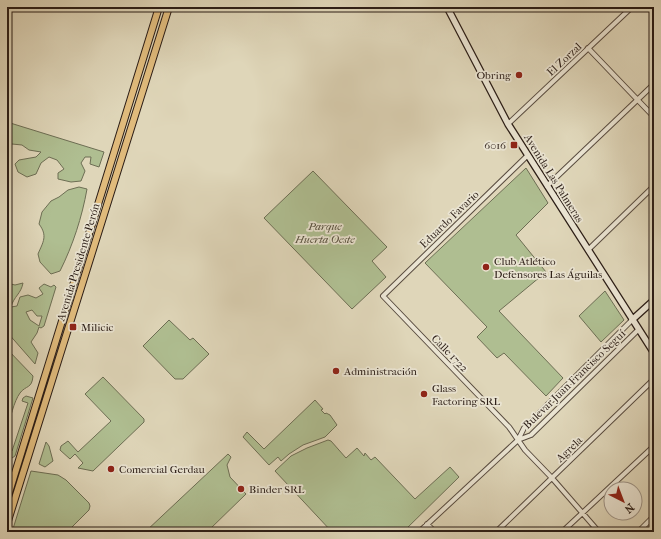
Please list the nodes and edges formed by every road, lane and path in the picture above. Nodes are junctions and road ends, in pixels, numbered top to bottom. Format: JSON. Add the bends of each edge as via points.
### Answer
{"nodes":[{"id":1,"x":159,"y":7,"type":"edge"},
{"id":2,"x":169,"y":7,"type":"edge"},
{"id":3,"x":447,"y":7,"type":"edge"},
{"id":4,"x":632,"y":7,"type":"edge"},
{"id":5,"x":588,"y":48,"type":"junction"},
{"id":6,"x":654,"y":84,"type":"edge"},
{"id":7,"x":638,"y":100,"type":"junction"},
{"id":8,"x":654,"y":117,"type":"edge"},
{"id":9,"x":508,"y":124,"type":"junction"},
{"id":10,"x":528,"y":155,"type":"junction"},
{"id":11,"x":547,"y":186,"type":"junction"},
{"id":12,"x":654,"y":186,"type":"edge"},
{"id":13,"x":588,"y":250,"type":"junction"},
{"id":14,"x":383,"y":296,"type":"joint"},
{"id":15,"x":654,"y":300,"type":"edge"},
{"id":16,"x":632,"y":320,"type":"junction"},
{"id":17,"x":638,"y":330,"type":"junction"},
{"id":18,"x":654,"y":353,"type":"edge"},
{"id":19,"x":654,"y":379,"type":"edge"},
{"id":20,"x":518,"y":440,"type":"junction"},
{"id":21,"x":654,"y":446,"type":"edge"},
{"id":22,"x":552,"y":478,"type":"junction"},
{"id":23,"x":7,"y":499,"type":"edge"},
{"id":24,"x":583,"y":512,"type":"junction"},
{"id":25,"x":654,"y":516,"type":"edge"},
{"id":26,"x":7,"y":524,"type":"edge"},
{"id":27,"x":427,"y":524,"type":"junction"},
{"id":28,"x":419,"y":532,"type":"edge"},
{"id":29,"x":435,"y":532,"type":"edge"},
{"id":30,"x":496,"y":532,"type":"edge"},
{"id":31,"x":562,"y":532,"type":"edge"},
{"id":32,"x":599,"y":532,"type":"edge"},
{"id":33,"x":638,"y":532,"type":"edge"}],
"edges":[{"from":1,"to":23,"type":"main road","name":"Avenida Presidente Perón"},
{"from":2,"to":26,"type":"main road","name":"Avenida Presidente Perón"},
{"from":3,"to":9,"type":"main road","name":"Avenida Las Palmeras"},
{"from":4,"to":5,"type":"street","name":"El Zorzal"},
{"from":5,"to":7,"type":"street"},
{"from":5,"to":9,"type":"street","name":"El Zorzal"},
{"from":6,"to":7,"type":"street"},
{"from":7,"to":8,"type":"street"},
{"from":7,"to":11,"type":"street"},
{"from":9,"to":10,"type":"main road","name":"Avenida Las Palmeras"},
{"from":10,"to":11,"type":"main road","name":"Avenida Las Palmeras"},
{"from":10,"to":14,"type":"street","name":"Eduardo Favario"},
{"from":11,"to":13,"type":"main road","name":"Avenida Las Palmeras"},
{"from":12,"to":13,"type":"street"},
{"from":13,"to":16,"type":"main road","name":"Avenida Las Palmeras"},
{"from":14,"to":20,"type":"street","name":"Calle 1722","via":[[509,427]]},
{"from":15,"to":16,"type":"main road"},
{"from":16,"to":17,"type":"main road","name":"Avenida Las Palmeras"},
{"from":16,"to":20,"type":"street","name":"Bulevar Juan Francisco Seguí","via":[[524,428]]},
{"from":17,"to":18,"type":"main road","name":"Avenida Las Palmeras"},
{"from":17,"to":20,"type":"street","name":"Bulevar Juan Francisco Seguí","via":[[531,435]]},
{"from":19,"to":22,"type":"street","name":"Agrela"},
{"from":20,"to":22,"type":"street","name":"Calle 1722","via":[[524,450]]},
{"from":20,"to":27,"type":"street"},
{"from":21,"to":24,"type":"street"},
{"from":22,"to":24,"type":"street","name":"Calle 1722"},
{"from":22,"to":30,"type":"street","name":"Agrela"},
{"from":24,"to":31,"type":"street"},
{"from":24,"to":32,"type":"street","name":"Calle 1722"},
{"from":25,"to":33,"type":"street"},
{"from":27,"to":28,"type":"street"},
{"from":27,"to":29,"type":"street"}]}
